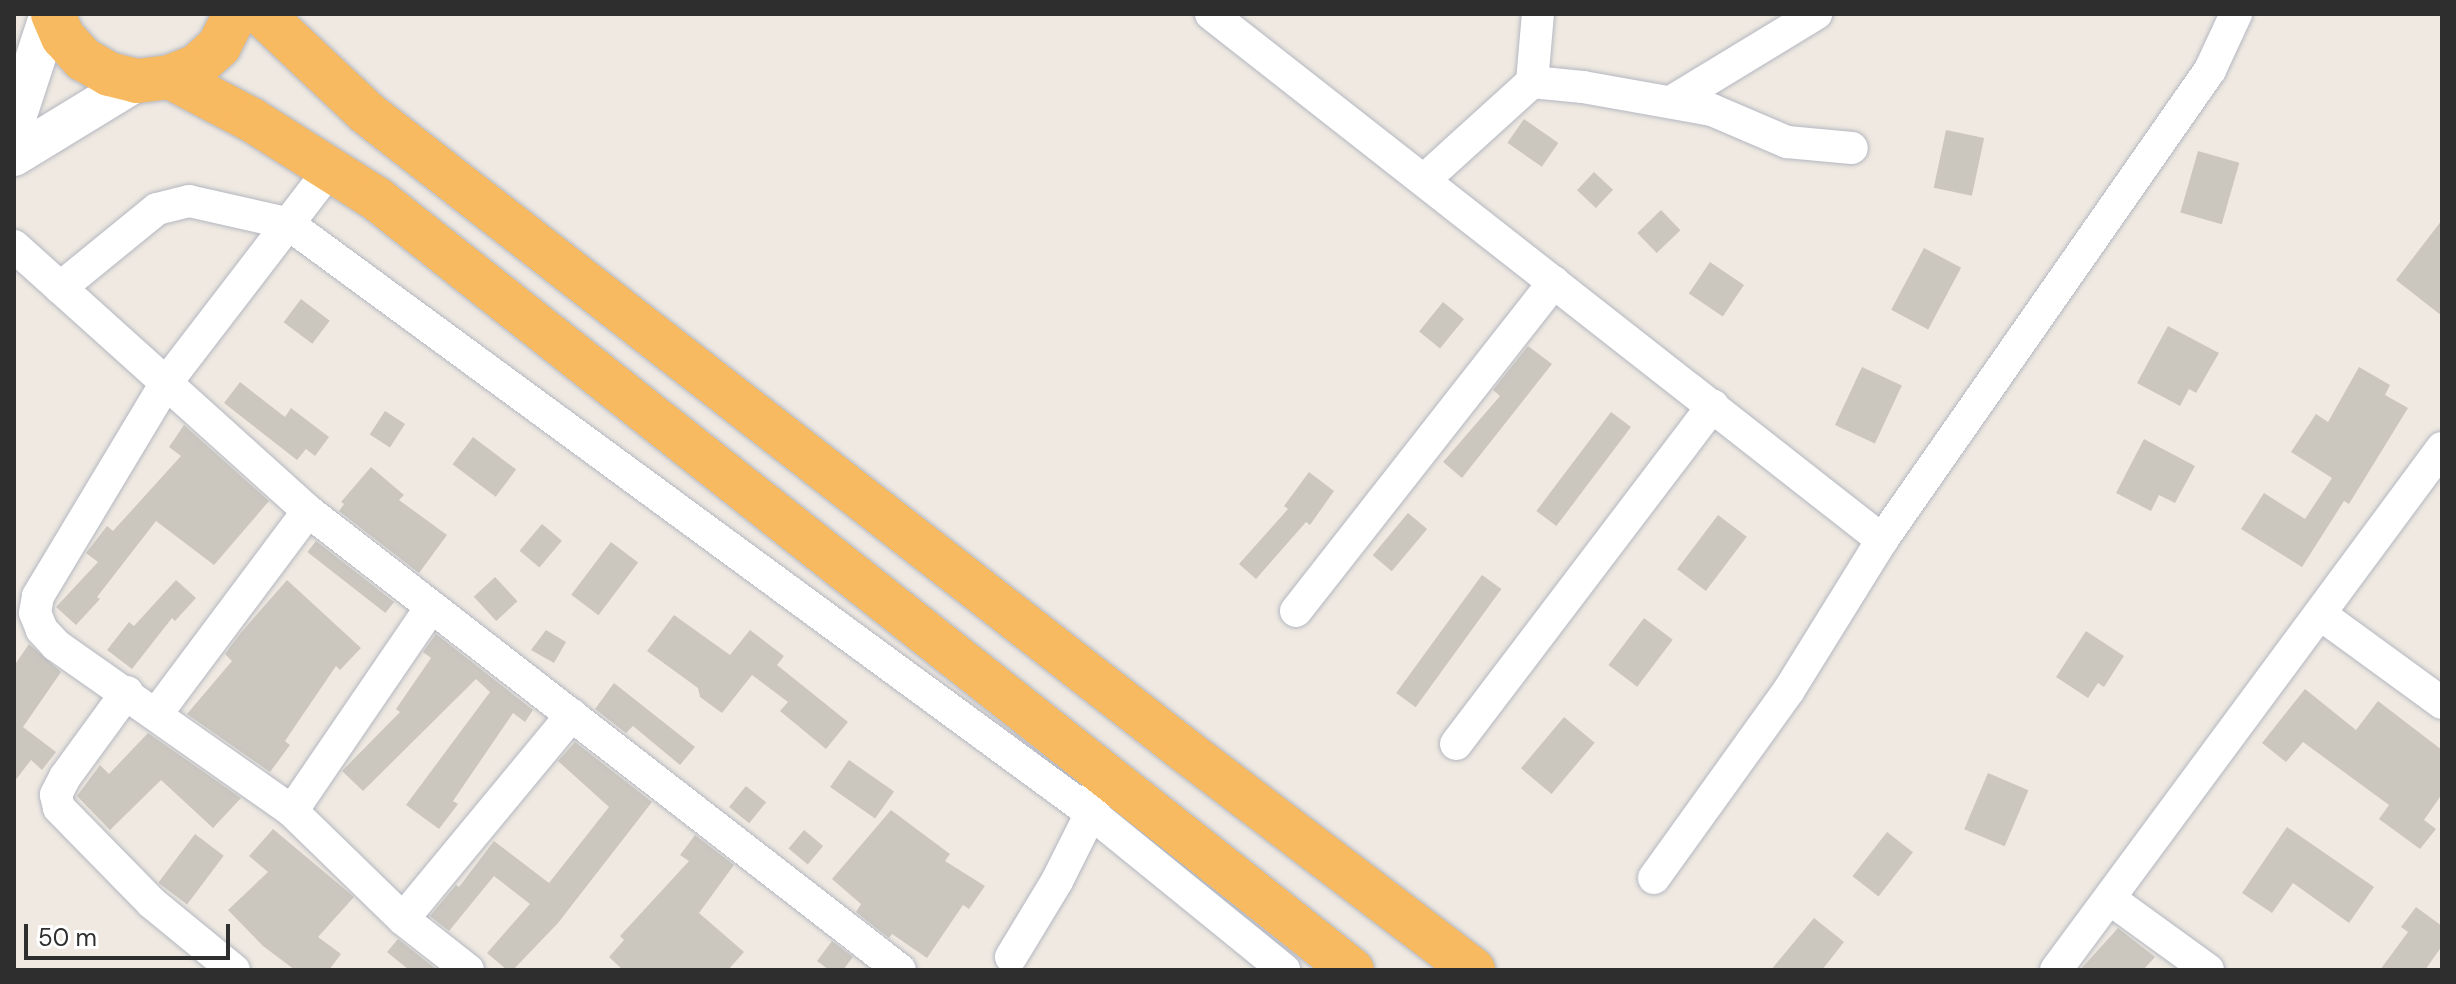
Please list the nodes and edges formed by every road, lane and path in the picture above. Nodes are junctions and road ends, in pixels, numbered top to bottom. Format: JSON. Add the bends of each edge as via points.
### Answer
{"nodes":[{"id":1,"x":52,"y":14,"type":"edge"},
{"id":2,"x":235,"y":14,"type":"edge"},
{"id":3,"x":262,"y":14,"type":"edge"},
{"id":4,"x":1211,"y":14,"type":"edge"},
{"id":5,"x":1538,"y":14,"type":"edge"},
{"id":6,"x":1816,"y":14,"type":"edge"},
{"id":7,"x":2236,"y":14,"type":"edge"},
{"id":8,"x":154,"y":79,"type":"junction"},
{"id":9,"x":1532,"y":82,"type":"junction"},
{"id":10,"x":1671,"y":102,"type":"junction"},
{"id":11,"x":14,"y":124,"type":"edge"},
{"id":12,"x":1852,"y":148,"type":"dead end"},
{"id":13,"x":14,"y":156,"type":"edge"},
{"id":14,"x":331,"y":168,"type":"junction"},
{"id":15,"x":1424,"y":180,"type":"junction"},
{"id":16,"x":287,"y":223,"type":"junction"},
{"id":17,"x":14,"y":246,"type":"edge"},
{"id":18,"x":1554,"y":282,"type":"junction"},
{"id":19,"x":60,"y":288,"type":"junction"},
{"id":20,"x":166,"y":383,"type":"junction"},
{"id":21,"x":1713,"y":406,"type":"junction"},
{"id":22,"x":2442,"y":448,"type":"edge"},
{"id":23,"x":308,"y":511,"type":"junction"},
{"id":24,"x":1882,"y":540,"type":"junction"},
{"id":25,"x":431,"y":607,"type":"junction"},
{"id":26,"x":1296,"y":611,"type":"dead end"},
{"id":27,"x":2320,"y":614,"type":"junction"},
{"id":28,"x":127,"y":692,"type":"junction"},
{"id":29,"x":2442,"y":703,"type":"edge"},
{"id":30,"x":157,"y":713,"type":"junction"},
{"id":31,"x":572,"y":715,"type":"junction"},
{"id":32,"x":1456,"y":744,"type":"dead end"},
{"id":33,"x":1096,"y":794,"type":"junction"},
{"id":34,"x":292,"y":811,"type":"junction"},
{"id":35,"x":1654,"y":878,"type":"dead end"},
{"id":36,"x":2110,"y":899,"type":"junction"},
{"id":37,"x":403,"y":919,"type":"junction"},
{"id":38,"x":1012,"y":966,"type":"edge"},
{"id":39,"x":234,"y":970,"type":"edge"},
{"id":40,"x":468,"y":970,"type":"edge"},
{"id":41,"x":900,"y":970,"type":"edge"},
{"id":42,"x":1284,"y":970,"type":"edge"},
{"id":43,"x":1352,"y":970,"type":"edge"},
{"id":44,"x":1473,"y":970,"type":"edge"},
{"id":45,"x":2056,"y":970,"type":"edge"},
{"id":46,"x":2208,"y":970,"type":"edge"}],
"edges":[{"from":1,"to":8,"type":"highway","via":[[83,59],[109,74]]},
{"from":1,"to":11,"type":"street"},
{"from":2,"to":8,"type":"highway","via":[[219,46],[197,66]]},
{"from":3,"to":44,"type":"highway","via":[[367,113]]},
{"from":4,"to":15,"type":"street"},
{"from":5,"to":9,"type":"street"},
{"from":6,"to":10,"type":"street"},
{"from":7,"to":24,"type":"street","via":[[2210,70]]},
{"from":8,"to":13,"type":"street"},
{"from":8,"to":14,"type":"highway"},
{"from":9,"to":10,"type":"street"},
{"from":9,"to":15,"type":"street"},
{"from":10,"to":12,"type":"street","via":[[1712,110],[1787,142]]},
{"from":14,"to":16,"type":"street"},
{"from":14,"to":33,"type":"highway","via":[[377,199]]},
{"from":15,"to":18,"type":"street"},
{"from":16,"to":19,"type":"street","via":[[189,201],[157,209]]},
{"from":16,"to":20,"type":"street"},
{"from":16,"to":33,"type":"street"},
{"from":17,"to":19,"type":"street"},
{"from":18,"to":21,"type":"street"},
{"from":18,"to":26,"type":"street"},
{"from":19,"to":20,"type":"street"},
{"from":20,"to":23,"type":"street"},
{"from":20,"to":28,"type":"street","via":[[38,596],[35,613],[56,645]]},
{"from":21,"to":24,"type":"street"},
{"from":21,"to":32,"type":"street"},
{"from":22,"to":27,"type":"street"},
{"from":23,"to":25,"type":"street"},
{"from":23,"to":30,"type":"street"},
{"from":24,"to":35,"type":"street","via":[[1789,690]]},
{"from":25,"to":31,"type":"street"},
{"from":25,"to":34,"type":"street"},
{"from":27,"to":29,"type":"street"},
{"from":27,"to":36,"type":"street"},
{"from":28,"to":30,"type":"street"},
{"from":28,"to":39,"type":"street","via":[[65,777],[56,795],[59,808],[152,903]]},
{"from":30,"to":34,"type":"street"},
{"from":31,"to":37,"type":"street"},
{"from":31,"to":41,"type":"street"},
{"from":33,"to":38,"type":"street"},
{"from":33,"to":42,"type":"street"},
{"from":33,"to":43,"type":"highway"},
{"from":34,"to":37,"type":"street"},
{"from":36,"to":45,"type":"street"},
{"from":36,"to":46,"type":"street"},
{"from":37,"to":40,"type":"street"}]}
